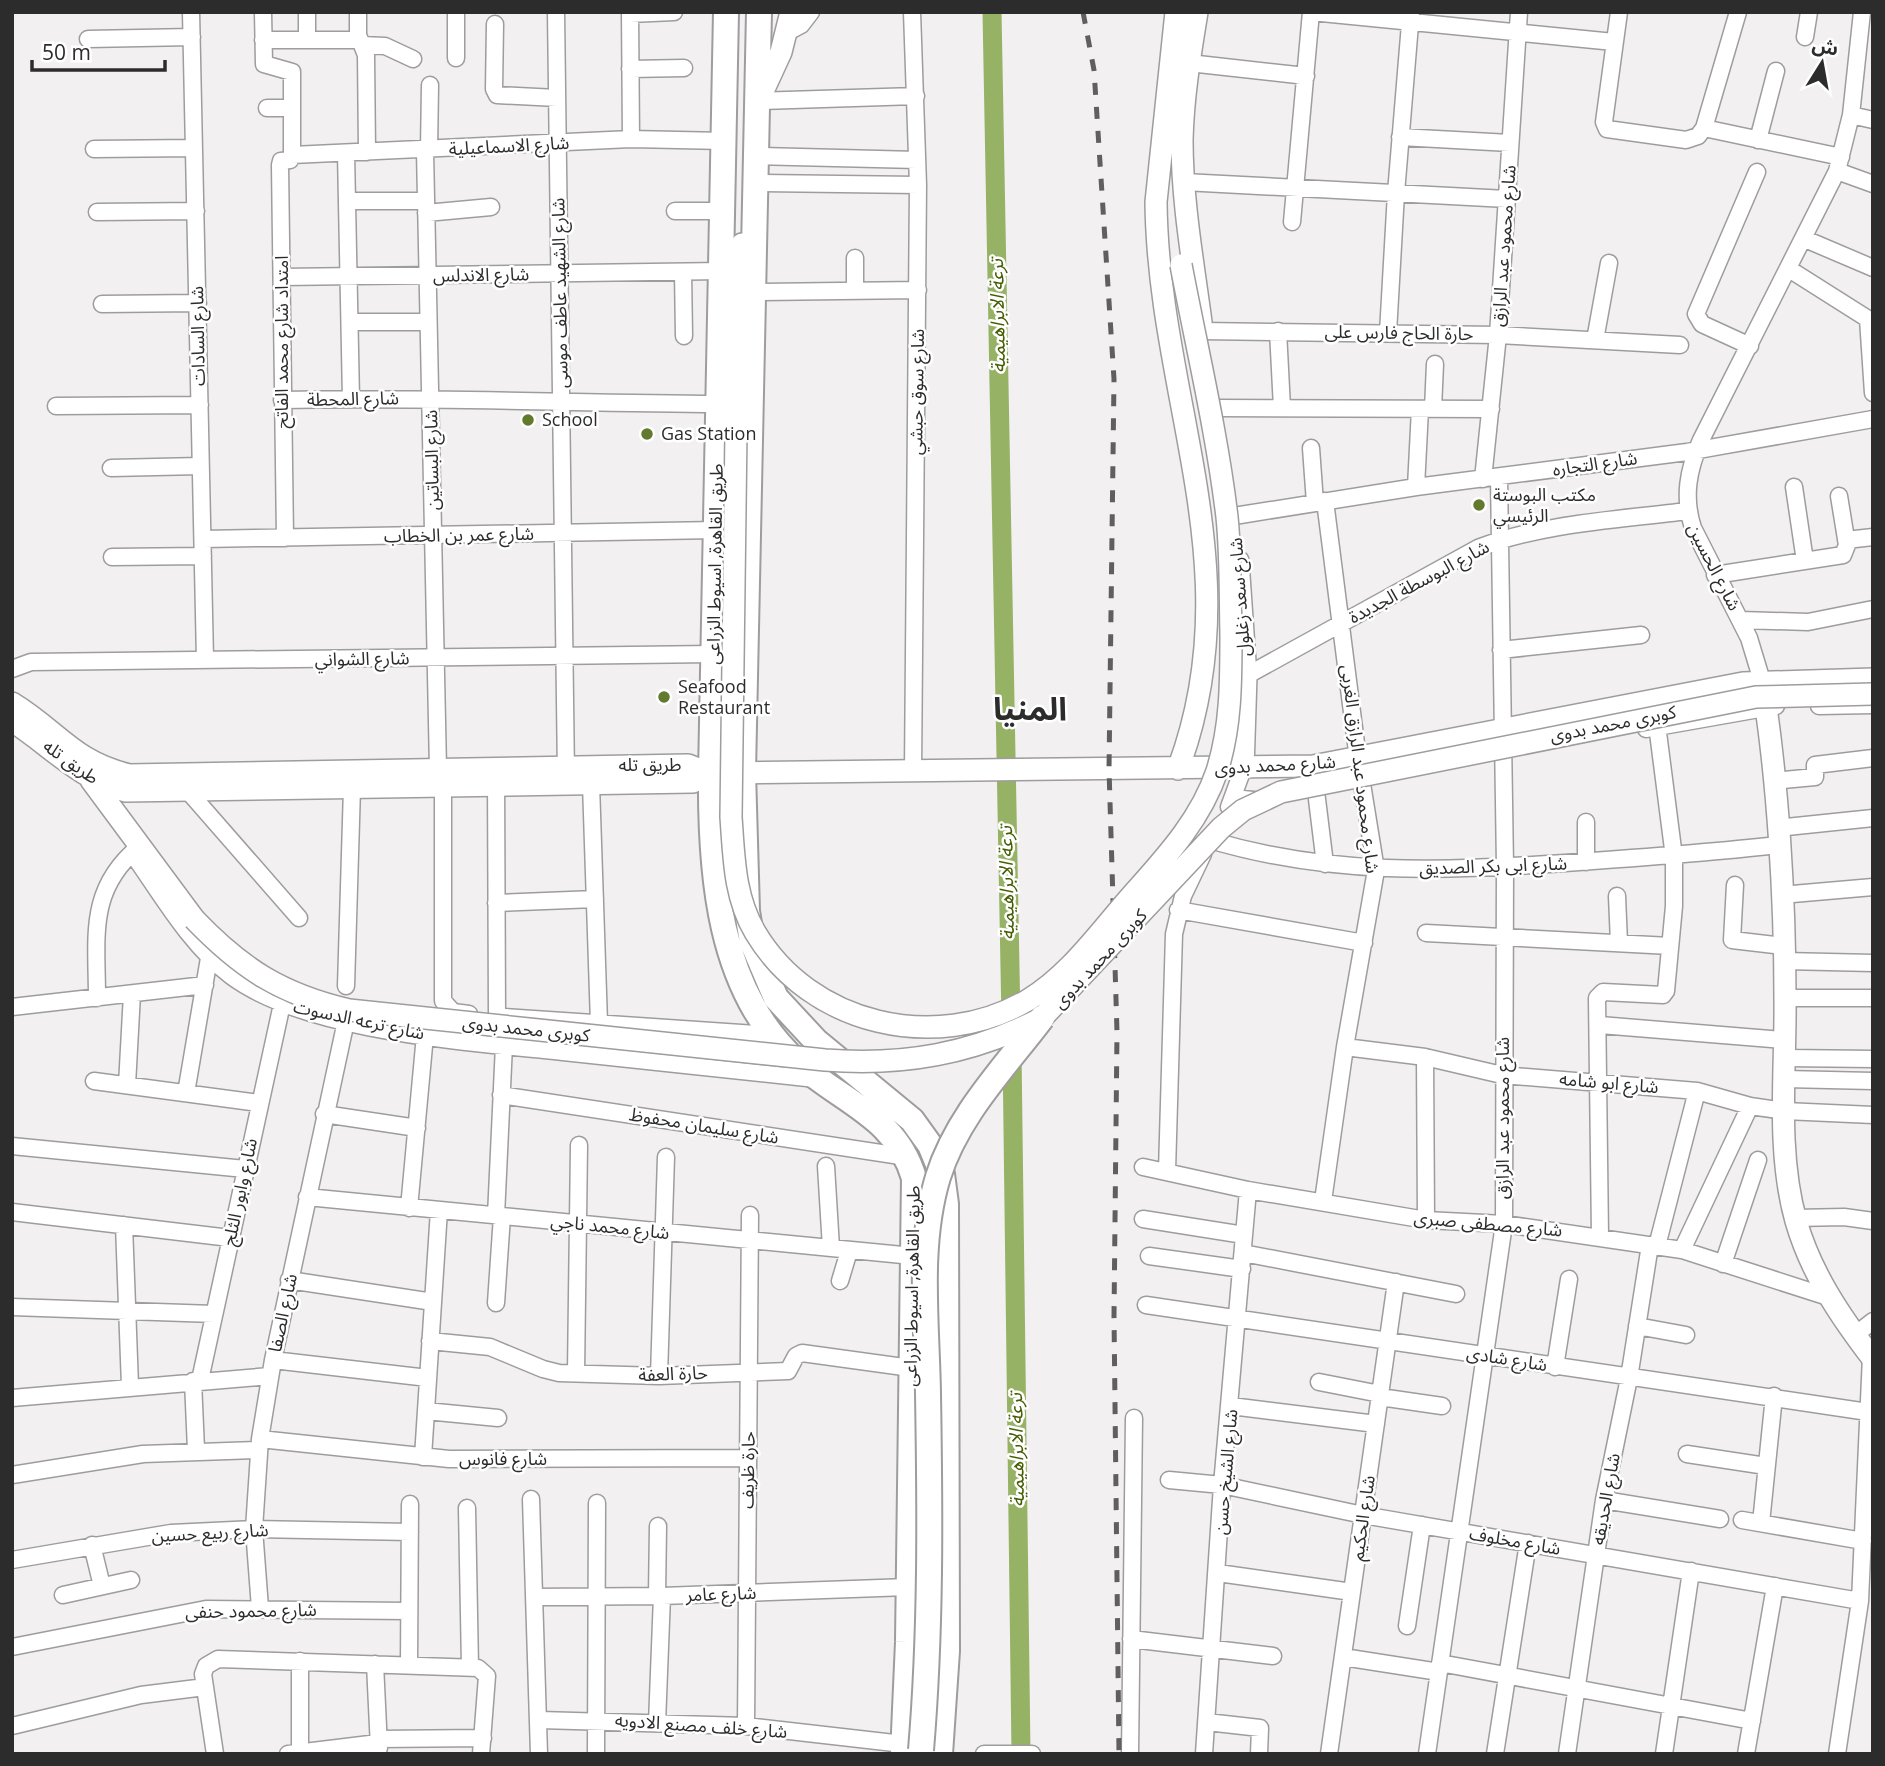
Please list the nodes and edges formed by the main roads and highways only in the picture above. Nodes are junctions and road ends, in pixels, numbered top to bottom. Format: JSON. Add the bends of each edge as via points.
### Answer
{"nodes":[{"id":1,"x":726,"y":12,"type":"edge"},
{"id":2,"x":759,"y":12,"type":"edge"},
{"id":3,"x":1176,"y":12,"type":"edge"},
{"id":4,"x":1197,"y":12,"type":"edge"},
{"id":5,"x":790,"y":22,"type":"edge"},
{"id":6,"x":758,"y":101,"type":"junction"},
{"id":7,"x":1165,"y":127,"type":"junction"},
{"id":8,"x":1873,"y":678,"type":"edge"},
{"id":9,"x":1762,"y":681,"type":"junction"},
{"id":10,"x":1873,"y":694,"type":"edge"},
{"id":11,"x":12,"y":703,"type":"edge"},
{"id":12,"x":12,"y":721,"type":"edge"},
{"id":13,"x":1178,"y":769,"type":"junction"},
{"id":14,"x":1243,"y":769,"type":"junction"},
{"id":15,"x":743,"y":772,"type":"junction"},
{"id":16,"x":711,"y":774,"type":"junction"},
{"id":17,"x":566,"y":775,"type":"junction"},
{"id":18,"x":440,"y":777,"type":"junction"},
{"id":19,"x":104,"y":779,"type":"junction"},
{"id":20,"x":741,"y":943,"type":"junction"},
{"id":21,"x":1042,"y":1018,"type":"junction"},
{"id":22,"x":1872,"y":1358,"type":"edge"},
{"id":23,"x":921,"y":1751,"type":"edge"}],
"edges":[{"from":1,"to":16,"type":"highway","name":"طريق القاهرة, اسيوط الزراعى"},
{"from":2,"to":6,"type":"highway","name":"طريق القاهرة, اسيوط الزراعى"},
{"from":3,"to":7,"type":"main road","name":"شارع سعد زغلول"},
{"from":4,"to":14,"type":"main road","name":"شارع سعد زغلول","via":[[1183,116],[1184,182],[1202,331],[1234,516],[1246,676]]},
{"from":5,"to":6,"type":"main road","name":"طريق القاهرة, اسيوط الزراعى"},
{"from":6,"to":7,"type":"main road","name":"طريق القاهرة, اسيوط الزراعى","bridge":true,"via":[[746,143],[736,431],[731,817],[735,878],[754,931],[789,975],[814,995],[870,1020],[912,1028],[942,1028],[1002,1013],[1054,981],[1188,828],[1207,795],[1225,743],[1231,673],[1227,519],[1181,265]]},
{"from":6,"to":15,"type":"highway","name":"طريق القاهرة, اسيوط الزراعى"},
{"from":7,"to":13,"type":"main road","name":"شارع سعد زغلول","via":[[1157,232],[1168,320],[1198,480],[1207,596],[1200,690],[1193,730]]},
{"from":8,"to":9,"type":"main road","name":"شارع محمد بدوى"},
{"from":9,"to":14,"type":"main road","name":"شارع محمد بدوى","via":[[1358,759]]},
{"from":9,"to":22,"type":"main road","name":"شارع الحسين","via":[[1784,953],[1786,1171],[1795,1219],[1811,1263],[1828,1297]]},
{"from":10,"to":21,"type":"main road","name":"كوبرى محمد بدوى","bridge":true,"via":[[1756,697],[1281,792],[1243,810],[1221,828]]},
{"from":11,"to":19,"type":"main road","name":"طريق تله","via":[[31,714]]},
{"from":12,"to":19,"type":"main road","name":"طريق تله"},
{"from":13,"to":14,"type":"main road","name":"شارع محمد بدوى"},
{"from":13,"to":15,"type":"main road","name":"شارع محمد بدوى"},
{"from":15,"to":16,"type":"main road","name":"شارع محمد بدوى"},
{"from":15,"to":20,"type":"highway","name":"طريق القاهرة, اسيوط الزراعى"},
{"from":16,"to":17,"type":"main road","name":"طريق تله","via":[[688,765]]},
{"from":16,"to":17,"type":"main road","name":"طريق تله","via":[[693,782],[591,784]]},
{"from":16,"to":20,"type":"highway","name":"طريق القاهرة, اسيوط الزراعى","via":[[716,879]]},
{"from":17,"to":18,"type":"main road","name":"طريق تله"},
{"from":18,"to":19,"type":"main road","name":"طريق تله"},
{"from":18,"to":19,"type":"main road","name":"طريق تله","via":[[352,788],[188,791],[126,791]]},
{"from":19,"to":21,"type":"main road","name":"كوبرى محمد بدوى","bridge":true,"via":[[136,849],[194,919],[248,969],[313,1002],[349,1010],[860,1063],[932,1058],[1004,1037]]},
{"from":20,"to":23,"type":"highway","name":"طريق القاهرة, اسيوط الزراعى","via":[[752,1006],[772,1035],[819,1080],[893,1134],[908,1157],[914,1178],[908,1587]]},
{"from":20,"to":23,"type":"highway","name":"طريق القاهرة, اسيوط الزراعى","via":[[792,1019],[912,1120],[930,1144],[942,1174],[946,1204],[947,1625]]},
{"from":21,"to":23,"type":"highway","bridge":true,"via":[[963,1122],[931,1204],[927,1263],[931,1603]]}]}
